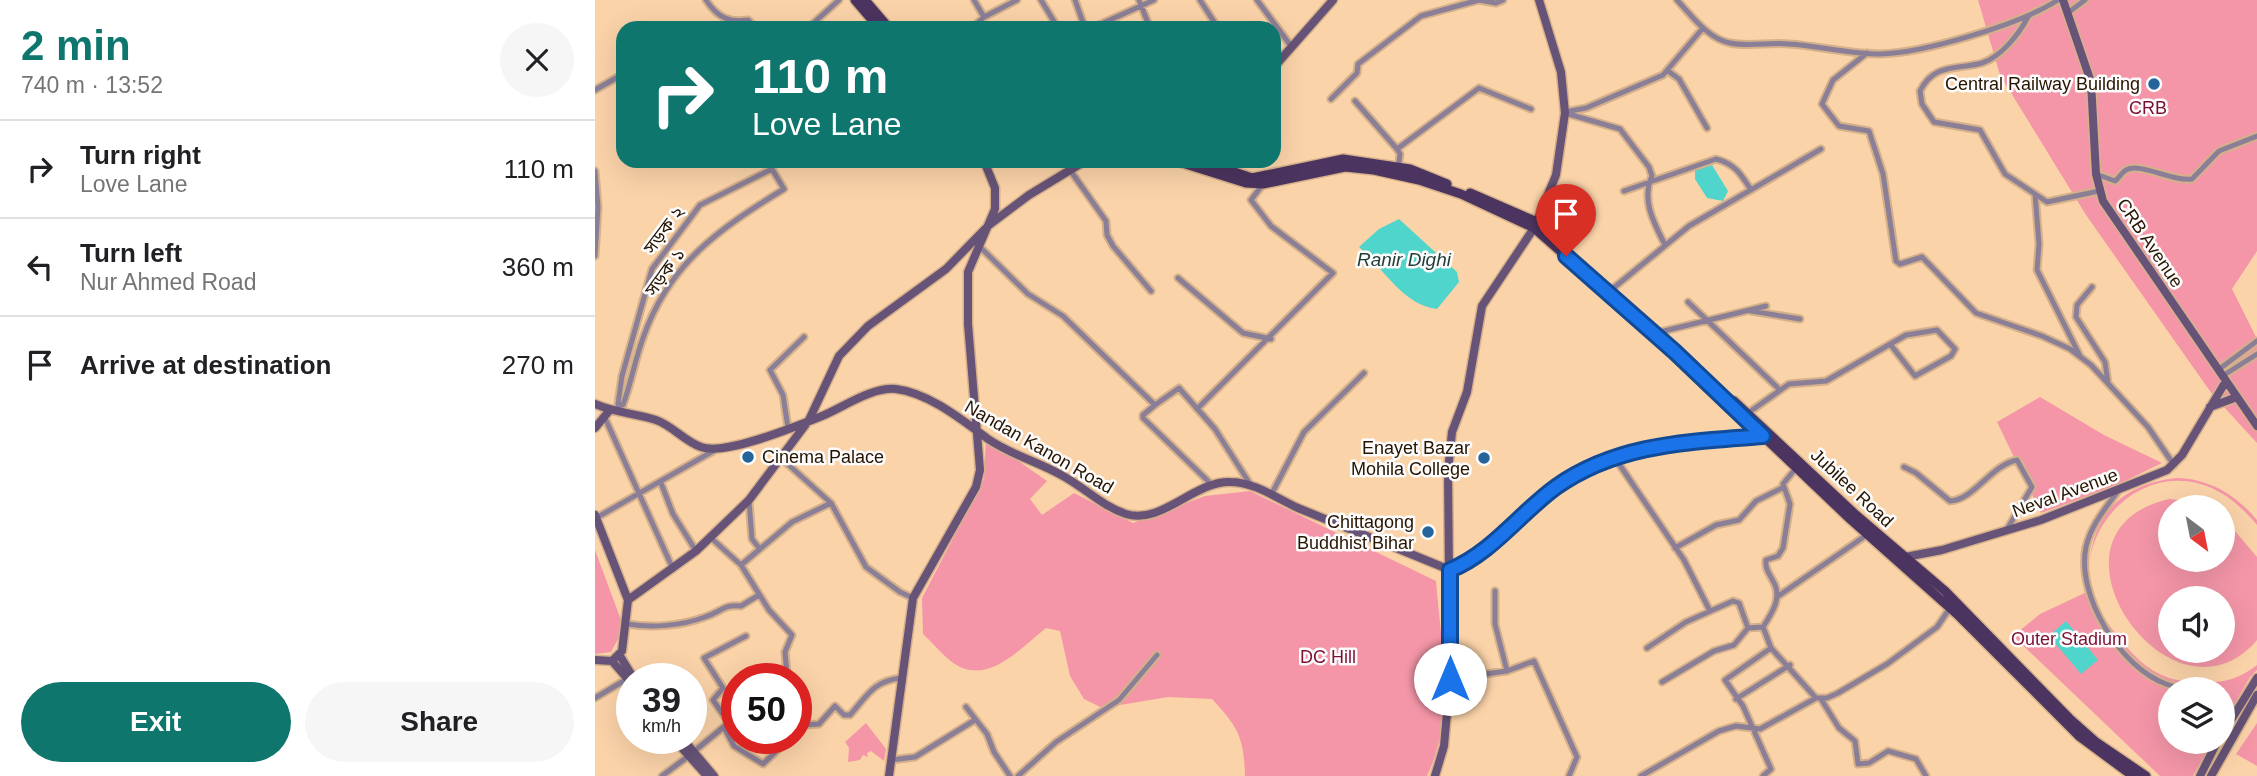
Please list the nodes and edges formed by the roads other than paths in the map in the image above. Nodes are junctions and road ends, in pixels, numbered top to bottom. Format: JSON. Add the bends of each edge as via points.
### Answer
{"nodes":[{"id":1,"x":706,"y":0,"type":"edge"},
{"id":2,"x":839,"y":0,"type":"edge"},
{"id":3,"x":855,"y":0,"type":"edge"},
{"id":4,"x":865,"y":0,"type":"edge"},
{"id":5,"x":974,"y":0,"type":"edge"},
{"id":6,"x":1017,"y":0,"type":"edge"},
{"id":7,"x":1041,"y":0,"type":"edge"},
{"id":8,"x":1075,"y":0,"type":"edge"},
{"id":9,"x":1154,"y":0,"type":"edge"},
{"id":10,"x":1201,"y":0,"type":"edge"},
{"id":11,"x":1257,"y":0,"type":"edge"},
{"id":12,"x":1333,"y":0,"type":"edge"},
{"id":13,"x":1539,"y":0,"type":"edge"},
{"id":14,"x":1677,"y":0,"type":"edge"},
{"id":15,"x":2061,"y":0,"type":"edge"},
{"id":16,"x":2085,"y":0,"type":"edge"},
{"id":17,"x":1498,"y":1,"type":"edge"},
{"id":18,"x":1139,"y":3,"type":"edge"},
{"id":19,"x":2069,"y":12,"type":"junction"},
{"id":20,"x":983,"y":17,"type":"junction"},
{"id":21,"x":2028,"y":17,"type":"junction"},
{"id":22,"x":729,"y":21,"type":"edge"},
{"id":23,"x":816,"y":21,"type":"edge"},
{"id":24,"x":873,"y":21,"type":"edge"},
{"id":25,"x":883,"y":21,"type":"edge"},
{"id":26,"x":979,"y":21,"type":"edge"},
{"id":27,"x":1054,"y":21,"type":"edge"},
{"id":28,"x":1082,"y":21,"type":"edge"},
{"id":29,"x":1105,"y":21,"type":"edge"},
{"id":30,"x":1147,"y":21,"type":"edge"},
{"id":31,"x":1214,"y":21,"type":"edge"},
{"id":32,"x":1273,"y":21,"type":"edge"},
{"id":33,"x":1703,"y":28,"type":"junction"},
{"id":34,"x":1281,"y":32,"type":"edge"},
{"id":35,"x":1291,"y":46,"type":"junction"},
{"id":36,"x":1867,"y":53,"type":"junction"},
{"id":37,"x":1281,"y":58,"type":"edge"},
{"id":38,"x":1668,"y":71,"type":"junction"},
{"id":39,"x":616,"y":78,"type":"edge"},
{"id":40,"x":595,"y":90,"type":"edge"},
{"id":41,"x":1331,"y":99,"type":"dead end"},
{"id":42,"x":1355,"y":102,"type":"dead end"},
{"id":43,"x":1531,"y":109,"type":"dead end"},
{"id":44,"x":1565,"y":113,"type":"junction"},
{"id":45,"x":1707,"y":128,"type":"dead end"},
{"id":46,"x":2257,"y":136,"type":"edge"},
{"id":47,"x":1397,"y":149,"type":"junction"},
{"id":48,"x":1821,"y":149,"type":"dead end"},
{"id":49,"x":987,"y":168,"type":"edge"},
{"id":50,"x":1073,"y":168,"type":"edge"},
{"id":51,"x":1199,"y":168,"type":"edge"},
{"id":52,"x":1223,"y":168,"type":"edge"},
{"id":53,"x":1070,"y":170,"type":"junction"},
{"id":54,"x":595,"y":171,"type":"edge"},
{"id":55,"x":1398,"y":171,"type":"junction"},
{"id":56,"x":2096,"y":174,"type":"junction"},
{"id":57,"x":779,"y":182,"type":"joint"},
{"id":58,"x":1649,"y":183,"type":"junction"},
{"id":59,"x":1263,"y":184,"type":"junction"},
{"id":60,"x":1751,"y":190,"type":"junction"},
{"id":61,"x":1624,"y":191,"type":"dead end"},
{"id":62,"x":2099,"y":191,"type":"junction"},
{"id":63,"x":2035,"y":194,"type":"junction"},
{"id":64,"x":989,"y":225,"type":"junction"},
{"id":65,"x":1533,"y":225,"type":"junction"},
{"id":66,"x":978,"y":245,"type":"junction"},
{"id":67,"x":1665,"y":245,"type":"junction"},
{"id":68,"x":595,"y":256,"type":"edge"},
{"id":69,"x":1178,"y":278,"type":"dead end"},
{"id":70,"x":2092,"y":287,"type":"dead end"},
{"id":71,"x":1611,"y":290,"type":"junction"},
{"id":72,"x":1151,"y":291,"type":"dead end"},
{"id":73,"x":1688,"y":302,"type":"dead end"},
{"id":74,"x":1766,"y":306,"type":"dead end"},
{"id":75,"x":1748,"y":311,"type":"junction"},
{"id":76,"x":1800,"y":319,"type":"dead end"},
{"id":77,"x":1707,"y":321,"type":"junction"},
{"id":78,"x":1660,"y":332,"type":"junction"},
{"id":79,"x":804,"y":337,"type":"dead end"},
{"id":80,"x":1271,"y":338,"type":"junction"},
{"id":81,"x":2257,"y":341,"type":"edge"},
{"id":82,"x":1890,"y":344,"type":"junction"},
{"id":83,"x":2257,"y":354,"type":"edge"},
{"id":84,"x":2082,"y":358,"type":"junction"},
{"id":85,"x":1364,"y":373,"type":"dead end"},
{"id":86,"x":2223,"y":375,"type":"junction"},
{"id":87,"x":2108,"y":383,"type":"junction"},
{"id":88,"x":1780,"y":390,"type":"junction"},
{"id":89,"x":2239,"y":400,"type":"junction"},
{"id":90,"x":595,"y":404,"type":"edge"},
{"id":91,"x":1155,"y":405,"type":"junction"},
{"id":92,"x":2210,"y":407,"type":"junction"},
{"id":93,"x":1197,"y":409,"type":"junction"},
{"id":94,"x":613,"y":412,"type":"junction"},
{"id":95,"x":1748,"y":413,"type":"junction"},
{"id":96,"x":2257,"y":418,"type":"edge"},
{"id":97,"x":809,"y":420,"type":"junction"},
{"id":98,"x":2257,"y":426,"type":"edge"},
{"id":99,"x":595,"y":428,"type":"edge"},
{"id":100,"x":788,"y":428,"type":"junction"},
{"id":101,"x":977,"y":429,"type":"junction"},
{"id":102,"x":1765,"y":433,"type":"junction"},
{"id":103,"x":717,"y":449,"type":"junction"},
{"id":104,"x":782,"y":458,"type":"junction"},
{"id":105,"x":1615,"y":458,"type":"junction"},
{"id":106,"x":2174,"y":465,"type":"junction"},
{"id":107,"x":1797,"y":467,"type":"junction"},
{"id":108,"x":1904,"y":467,"type":"dead end"},
{"id":109,"x":661,"y":483,"type":"junction"},
{"id":110,"x":1250,"y":484,"type":"junction"},
{"id":111,"x":1208,"y":485,"type":"junction"},
{"id":112,"x":1784,"y":487,"type":"junction"},
{"id":113,"x":2118,"y":491,"type":"junction"},
{"id":114,"x":640,"y":495,"type":"junction"},
{"id":115,"x":1271,"y":495,"type":"junction"},
{"id":116,"x":749,"y":500,"type":"junction"},
{"id":117,"x":831,"y":503,"type":"junction"},
{"id":118,"x":596,"y":517,"type":"edge"},
{"id":119,"x":2006,"y":531,"type":"junction"},
{"id":120,"x":1868,"y":534,"type":"junction"},
{"id":121,"x":711,"y":538,"type":"junction"},
{"id":122,"x":759,"y":548,"type":"junction"},
{"id":123,"x":1675,"y":548,"type":"junction"},
{"id":124,"x":696,"y":551,"type":"junction"},
{"id":125,"x":1901,"y":558,"type":"junction"},
{"id":126,"x":741,"y":565,"type":"junction"},
{"id":127,"x":673,"y":569,"type":"junction"},
{"id":128,"x":1450,"y":570,"type":"junction"},
{"id":129,"x":1495,"y":591,"type":"dead end"},
{"id":130,"x":759,"y":595,"type":"junction"},
{"id":131,"x":1777,"y":597,"type":"junction"},
{"id":132,"x":913,"y":598,"type":"junction"},
{"id":133,"x":628,"y":600,"type":"junction"},
{"id":134,"x":1950,"y":608,"type":"junction"},
{"id":135,"x":1710,"y":611,"type":"junction"},
{"id":136,"x":627,"y":624,"type":"junction"},
{"id":137,"x":1763,"y":627,"type":"junction"},
{"id":138,"x":1748,"y":628,"type":"junction"},
{"id":139,"x":746,"y":636,"type":"dead end"},
{"id":140,"x":1647,"y":648,"type":"dead end"},
{"id":141,"x":1771,"y":648,"type":"junction"},
{"id":142,"x":1157,"y":655,"type":"dead end"},
{"id":143,"x":620,"y":656,"type":"junction"},
{"id":144,"x":595,"y":660,"type":"edge"},
{"id":145,"x":612,"y":662,"type":"junction"},
{"id":146,"x":623,"y":663,"type":"edge"},
{"id":147,"x":785,"y":663,"type":"edge"},
{"id":148,"x":1790,"y":665,"type":"junction"},
{"id":149,"x":616,"y":666,"type":"edge"},
{"id":150,"x":1507,"y":671,"type":"junction"},
{"id":151,"x":901,"y":678,"type":"junction"},
{"id":152,"x":2257,"y":678,"type":"edge"},
{"id":153,"x":1450,"y":679,"type":"junction"},
{"id":154,"x":2158,"y":680,"type":"edge"},
{"id":155,"x":1662,"y":682,"type":"dead end"},
{"id":156,"x":721,"y":685,"type":"edge"},
{"id":157,"x":616,"y":688,"type":"edge"},
{"id":158,"x":721,"y":690,"type":"edge"},
{"id":159,"x":2257,"y":695,"type":"edge"},
{"id":160,"x":595,"y":698,"type":"edge"},
{"id":161,"x":1819,"y":698,"type":"junction"},
{"id":162,"x":1736,"y":699,"type":"junction"},
{"id":163,"x":966,"y":707,"type":"dead end"},
{"id":164,"x":2235,"y":710,"type":"edge"},
{"id":165,"x":721,"y":712,"type":"edge"},
{"id":166,"x":975,"y":720,"type":"junction"},
{"id":167,"x":812,"y":724,"type":"edge"},
{"id":168,"x":1752,"y":726,"type":"junction"},
{"id":169,"x":721,"y":729,"type":"edge"},
{"id":170,"x":707,"y":741,"type":"edge"},
{"id":171,"x":688,"y":754,"type":"edge"},
{"id":172,"x":695,"y":754,"type":"edge"},
{"id":173,"x":747,"y":754,"type":"edge"},
{"id":174,"x":773,"y":754,"type":"edge"},
{"id":175,"x":2211,"y":754,"type":"edge"},
{"id":176,"x":686,"y":758,"type":"dead end"},
{"id":177,"x":891,"y":760,"type":"junction"},
{"id":178,"x":2126,"y":774,"type":"edge"},
{"id":179,"x":662,"y":776,"type":"edge"},
{"id":180,"x":707,"y":776,"type":"edge"},
{"id":181,"x":714,"y":776,"type":"edge"},
{"id":182,"x":889,"y":776,"type":"edge"},
{"id":183,"x":1010,"y":776,"type":"edge"},
{"id":184,"x":1018,"y":776,"type":"edge"},
{"id":185,"x":1435,"y":776,"type":"edge"},
{"id":186,"x":1569,"y":776,"type":"edge"},
{"id":187,"x":1641,"y":776,"type":"edge"},
{"id":188,"x":1763,"y":776,"type":"edge"},
{"id":189,"x":1926,"y":776,"type":"edge"},
{"id":190,"x":2147,"y":776,"type":"edge"},
{"id":191,"x":2200,"y":776,"type":"edge"},
{"id":192,"x":2211,"y":776,"type":"edge"}],
"edges":[{"from":1,"to":22,"type":"street"},
{"from":2,"to":23,"type":"street"},
{"from":3,"to":24,"type":"main road"},
{"from":4,"to":25,"type":"main road"},
{"from":5,"to":20,"type":"street"},
{"from":6,"to":20,"type":"street"},
{"from":7,"to":27,"type":"street"},
{"from":8,"to":28,"type":"street"},
{"from":9,"to":18,"type":"street"},
{"from":10,"to":31,"type":"street"},
{"from":11,"to":32,"type":"street"},
{"from":12,"to":35,"type":"main road"},
{"from":13,"to":44,"type":"main road","via":[[1561,72]]},
{"from":14,"to":33,"type":"street"},
{"from":15,"to":19,"type":"main road","name":"CRB Avenue"},
{"from":15,"to":21,"type":"street"},
{"from":16,"to":19,"type":"street"},
{"from":17,"to":41,"type":"street","via":[[1479,0],[1421,16],[1358,64],[1356,73]]},
{"from":18,"to":29,"type":"street"},
{"from":18,"to":30,"type":"street"},
{"from":19,"to":56,"type":"main road","name":"CRB Avenue","via":[[2091,82]]},
{"from":20,"to":26,"type":"street"},
{"from":21,"to":36,"type":"street","via":[[1923,47]]},
{"from":21,"to":63,"type":"street","via":[[2019,34],[1983,62],[1945,67],[1929,77],[1920,97],[1934,122],[1980,130],[1997,164]]},
{"from":33,"to":36,"type":"street","via":[[1730,43]]},
{"from":33,"to":38,"type":"street"},
{"from":34,"to":35,"type":"street"},
{"from":35,"to":37,"type":"main road"},
{"from":36,"to":84,"type":"street","via":[[1833,80],[1822,104],[1839,126],[1869,131],[1883,174],[1896,261],[1900,264],[1922,257],[1976,313],[2042,335]]},
{"from":38,"to":44,"type":"street"},
{"from":38,"to":45,"type":"street","via":[[1679,79]]},
{"from":39,"to":40,"type":"street"},
{"from":42,"to":47,"type":"street"},
{"from":43,"to":47,"type":"street","via":[[1479,88]]},
{"from":44,"to":58,"type":"street","via":[[1620,129],[1649,167]]},
{"from":44,"to":65,"type":"main road","via":[[1556,175]]},
{"from":46,"to":56,"type":"street","via":[[2219,151],[2192,179],[2173,179],[2136,168],[2115,181]]},
{"from":47,"to":55,"type":"street"},
{"from":48,"to":60,"type":"street"},
{"from":49,"to":64,"type":"main road","via":[[995,188]]},
{"from":50,"to":53,"type":"main road"},
{"from":51,"to":59,"type":"main road","name":"Jubilee Road"},
{"from":52,"to":55,"type":"main road","via":[[1252,178],[1343,159]]},
{"from":53,"to":64,"type":"main road"},
{"from":53,"to":72,"type":"street","via":[[1106,221],[1113,246]]},
{"from":54,"to":68,"type":"street","via":[[599,207]]},
{"from":55,"to":59,"type":"main road","name":"Jubilee Road","via":[[1345,167]]},
{"from":55,"to":65,"type":"main road","name":"Jubilee Road"},
{"from":56,"to":62,"type":"main road","name":"CRB Avenue"},
{"from":57,"to":94,"type":"street","name":"সড়ক ১","via":[[784,189],[705,242],[669,287],[643,337],[623,405]]},
{"from":57,"to":94,"type":"street","name":"সড়ক ২","via":[[772,169],[700,205],[675,234],[652,269]]},
{"from":58,"to":60,"type":"street","via":[[1716,159],[1740,171]]},
{"from":58,"to":61,"type":"street"},
{"from":58,"to":67,"type":"street","via":[[1645,191]]},
{"from":59,"to":80,"type":"street","via":[[1251,200],[1271,226],[1333,273]]},
{"from":60,"to":67,"type":"street"},
{"from":62,"to":63,"type":"street","via":[[2047,202]]},
{"from":62,"to":86,"type":"main road","name":"CRB Avenue"},
{"from":63,"to":84,"type":"street","via":[[2038,271]]},
{"from":64,"to":66,"type":"main road"},
{"from":64,"to":97,"type":"main road","via":[[947,269],[868,326],[839,356]]},
{"from":65,"to":71,"type":"main road","name":"Jubilee Road"},
{"from":65,"to":102,"type":"main road"},
{"from":65,"to":128,"type":"main road","via":[[1482,306],[1467,392],[1452,432]]},
{"from":66,"to":91,"type":"street","via":[[1028,294],[1063,316]]},
{"from":66,"to":101,"type":"main road","via":[[968,272]]},
{"from":67,"to":71,"type":"street"},
{"from":69,"to":80,"type":"street","via":[[1232,325]]},
{"from":70,"to":87,"type":"street","via":[[2077,305],[2076,317],[2105,362]]},
{"from":71,"to":78,"type":"main road","name":"Jubilee Road"},
{"from":73,"to":77,"type":"street"},
{"from":74,"to":75,"type":"street"},
{"from":75,"to":76,"type":"street"},
{"from":75,"to":77,"type":"street"},
{"from":77,"to":78,"type":"street"},
{"from":77,"to":88,"type":"street"},
{"from":78,"to":95,"type":"main road","name":"Jubilee Road"},
{"from":79,"to":100,"type":"street","via":[[770,370],[783,395]]},
{"from":80,"to":93,"type":"street"},
{"from":81,"to":86,"type":"street"},
{"from":82,"to":82,"type":"street","via":[[1906,335],[1937,330],[1955,349],[1951,356],[1915,376]]},
{"from":82,"to":88,"type":"street","via":[[1826,381],[1789,384]]},
{"from":83,"to":86,"type":"street"},
{"from":84,"to":87,"type":"street"},
{"from":85,"to":115,"type":"street","via":[[1304,432]]},
{"from":86,"to":89,"type":"main road","name":"CRB Avenue"},
{"from":86,"to":92,"type":"main road"},
{"from":87,"to":106,"type":"street","via":[[2148,427]]},
{"from":88,"to":95,"type":"street"},
{"from":89,"to":92,"type":"main road"},
{"from":89,"to":96,"type":"main road","name":"CRB Avenue"},
{"from":89,"to":98,"type":"main road","name":"CRB Avenue"},
{"from":90,"to":94,"type":"main road"},
{"from":91,"to":93,"type":"street","via":[[1179,388]]},
{"from":91,"to":111,"type":"street","via":[[1143,418]]},
{"from":92,"to":106,"type":"main road"},
{"from":93,"to":110,"type":"street"},
{"from":94,"to":99,"type":"main road"},
{"from":94,"to":103,"type":"main road","via":[[654,419],[700,447]]},
{"from":94,"to":114,"type":"street"},
{"from":95,"to":102,"type":"main road","name":"Jubilee Road"},
{"from":97,"to":100,"type":"main road","name":"Nandan Kanon Road"},
{"from":97,"to":101,"type":"main road","name":"Nandan Kanon Road","via":[[887,389],[919,396]]},
{"from":97,"to":104,"type":"main road"},
{"from":100,"to":103,"type":"main road","name":"Nandan Kanon Road"},
{"from":101,"to":111,"type":"main road","name":"Nandan Kanon Road","via":[[1008,452],[1048,468],[1101,502],[1134,516],[1156,511]]},
{"from":101,"to":132,"type":"main road","via":[[981,470],[977,487]]},
{"from":102,"to":105,"type":"main road","via":[[1646,446]]},
{"from":102,"to":107,"type":"main road"},
{"from":102,"to":125,"type":"main road","name":"Jubilee Road"},
{"from":103,"to":109,"type":"street"},
{"from":104,"to":116,"type":"main road"},
{"from":104,"to":117,"type":"street"},
{"from":105,"to":123,"type":"street"},
{"from":105,"to":128,"type":"main road","via":[[1556,487],[1474,557]]},
{"from":106,"to":113,"type":"main road","name":"Neval Avenue"},
{"from":107,"to":112,"type":"street"},
{"from":107,"to":120,"type":"main road"},
{"from":108,"to":119,"type":"street","via":[[1956,501],[2017,460],[2032,487]]},
{"from":109,"to":114,"type":"street"},
{"from":109,"to":124,"type":"street","via":[[673,514]]},
{"from":110,"to":111,"type":"main road","name":"Nandan Kanon Road"},
{"from":110,"to":115,"type":"main road","name":"Nandan Kanon Road"},
{"from":112,"to":123,"type":"street","via":[[1756,501],[1739,520],[1716,525]]},
{"from":112,"to":131,"type":"street","via":[[1790,504],[1783,548],[1765,564]]},
{"from":113,"to":119,"type":"main road","name":"Neval Avenue"},
{"from":113,"to":154,"type":"street","via":[[2096,521],[2086,549],[2087,594],[2104,626],[2137,666]]},
{"from":114,"to":118,"type":"street"},
{"from":114,"to":127,"type":"street"},
{"from":115,"to":128,"type":"main road","name":"Nandan Kanon Road"},
{"from":116,"to":121,"type":"main road"},
{"from":116,"to":122,"type":"street","via":[[752,539]]},
{"from":117,"to":122,"type":"street","via":[[792,522]]},
{"from":117,"to":132,"type":"street","via":[[866,566]]},
{"from":118,"to":133,"type":"main road"},
{"from":119,"to":125,"type":"main road","name":"Neval Avenue"},
{"from":120,"to":125,"type":"main road"},
{"from":120,"to":131,"type":"street"},
{"from":121,"to":124,"type":"main road"},
{"from":121,"to":126,"type":"street"},
{"from":122,"to":126,"type":"street"},
{"from":123,"to":135,"type":"street"},
{"from":124,"to":127,"type":"main road"},
{"from":125,"to":134,"type":"main road"},
{"from":125,"to":190,"type":"main road","name":"Jubilee Road","via":[[1945,591],[2087,734]]},
{"from":126,"to":130,"type":"street"},
{"from":127,"to":133,"type":"main road"},
{"from":128,"to":153,"type":"main road"},
{"from":129,"to":150,"type":"street","via":[[1495,624]]},
{"from":130,"to":136,"type":"street","via":[[741,606],[730,604],[692,620],[659,626]]},
{"from":130,"to":147,"type":"street","via":[[792,635]]},
{"from":131,"to":137,"type":"street"},
{"from":132,"to":151,"type":"main road"},
{"from":133,"to":136,"type":"main road"},
{"from":134,"to":161,"type":"street","via":[[1937,627],[1887,664]]},
{"from":134,"to":178,"type":"main road","via":[[2080,737]]},
{"from":135,"to":138,"type":"street","via":[[1736,601]]},
{"from":135,"to":140,"type":"street"},
{"from":136,"to":143,"type":"main road"},
{"from":137,"to":138,"type":"street"},
{"from":137,"to":141,"type":"street"},
{"from":138,"to":155,"type":"street","via":[[1734,645],[1714,651]]},
{"from":139,"to":156,"type":"street","via":[[704,658]]},
{"from":141,"to":148,"type":"street"},
{"from":141,"to":162,"type":"street","via":[[1725,679]]},
{"from":142,"to":184,"type":"street","via":[[1119,700],[1056,742]]},
{"from":143,"to":145,"type":"main road"},
{"from":143,"to":146,"type":"main road"},
{"from":144,"to":145,"type":"main road"},
{"from":145,"to":149,"type":"main road"},
{"from":148,"to":161,"type":"street"},
{"from":148,"to":162,"type":"street"},
{"from":150,"to":153,"type":"street"},
{"from":150,"to":186,"type":"street","via":[[1535,662],[1577,757]]},
{"from":151,"to":167,"type":"street","via":[[871,689],[850,715],[835,706],[819,724]]},
{"from":151,"to":177,"type":"main road"},
{"from":152,"to":164,"type":"main road"},
{"from":153,"to":185,"type":"main road","via":[[1446,734]]},
{"from":157,"to":160,"type":"street"},
{"from":158,"to":165,"type":"street","via":[[713,700]]},
{"from":159,"to":192,"type":"main road"},
{"from":161,"to":168,"type":"street","via":[[1767,726]]},
{"from":161,"to":189,"type":"street","via":[[1839,728],[1855,741],[1858,764],[1888,751],[1916,759]]},
{"from":162,"to":168,"type":"street"},
{"from":163,"to":166,"type":"street"},
{"from":166,"to":177,"type":"street","via":[[915,757]]},
{"from":166,"to":183,"type":"street"},
{"from":168,"to":187,"type":"street","via":[[1719,731]]},
{"from":168,"to":188,"type":"street","via":[[1771,768]]},
{"from":169,"to":170,"type":"street"},
{"from":171,"to":180,"type":"main road"},
{"from":172,"to":181,"type":"main road"},
{"from":173,"to":174,"type":"street","via":[[763,764]]},
{"from":175,"to":191,"type":"main road"},
{"from":176,"to":179,"type":"street"},
{"from":177,"to":182,"type":"main road"}]}
